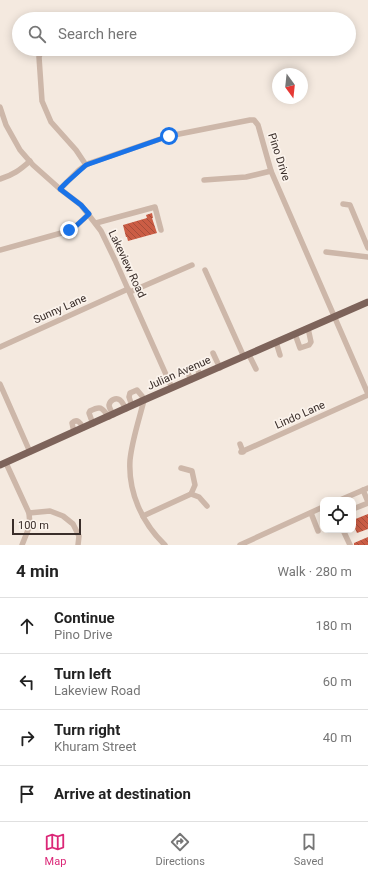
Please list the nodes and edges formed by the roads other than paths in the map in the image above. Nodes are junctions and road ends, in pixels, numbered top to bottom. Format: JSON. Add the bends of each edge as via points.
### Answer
{"nodes":[{"id":1,"x":39,"y":56,"type":"edge"},
{"id":2,"x":0,"y":107,"type":"edge"},
{"id":3,"x":30,"y":161,"type":"junction"},
{"id":4,"x":86,"y":165,"type":"junction"},
{"id":5,"x":271,"y":171,"type":"junction"},
{"id":6,"x":0,"y":179,"type":"edge"},
{"id":7,"x":204,"y":180,"type":"dead end"},
{"id":8,"x":60,"y":189,"type":"junction"},
{"id":9,"x":343,"y":204,"type":"dead end"},
{"id":10,"x":89,"y":214,"type":"junction"},
{"id":11,"x":96,"y":223,"type":"junction"},
{"id":12,"x":161,"y":230,"type":"dead end"},
{"id":13,"x":368,"y":248,"type":"edge"},
{"id":14,"x":0,"y":250,"type":"edge"},
{"id":15,"x":326,"y":252,"type":"dead end"},
{"id":16,"x":368,"y":257,"type":"edge"},
{"id":17,"x":192,"y":265,"type":"dead end"},
{"id":18,"x":205,"y":270,"type":"dead end"},
{"id":19,"x":129,"y":291,"type":"junction"},
{"id":20,"x":368,"y":302,"type":"edge"},
{"id":21,"x":334,"y":317,"type":"junction"},
{"id":22,"x":308,"y":328,"type":"junction"},
{"id":23,"x":295,"y":334,"type":"junction"},
{"id":24,"x":276,"y":342,"type":"junction"},
{"id":25,"x":0,"y":346,"type":"edge"},
{"id":26,"x":213,"y":353,"type":"dead end"},
{"id":27,"x":280,"y":355,"type":"dead end"},
{"id":28,"x":246,"y":356,"type":"junction"},
{"id":29,"x":220,"y":368,"type":"junction"},
{"id":30,"x":256,"y":369,"type":"dead end"},
{"id":31,"x":0,"y":384,"type":"edge"},
{"id":32,"x":172,"y":388,"type":"junction"},
{"id":33,"x":368,"y":395,"type":"edge"},
{"id":34,"x":144,"y":400,"type":"junction"},
{"id":35,"x":129,"y":408,"type":"junction"},
{"id":36,"x":111,"y":416,"type":"junction"},
{"id":37,"x":93,"y":424,"type":"junction"},
{"id":38,"x":240,"y":444,"type":"dead end"},
{"id":39,"x":30,"y":452,"type":"junction"},
{"id":40,"x":3,"y":464,"type":"edge"},
{"id":41,"x":181,"y":468,"type":"dead end"},
{"id":42,"x":365,"y":489,"type":"edge"},
{"id":43,"x":191,"y":494,"type":"junction"},
{"id":44,"x":347,"y":497,"type":"edge"},
{"id":45,"x":368,"y":502,"type":"edge"},
{"id":46,"x":207,"y":506,"type":"dead end"},
{"id":47,"x":356,"y":508,"type":"edge"},
{"id":48,"x":320,"y":509,"type":"edge"},
{"id":49,"x":29,"y":513,"type":"junction"},
{"id":50,"x":311,"y":513,"type":"junction"},
{"id":51,"x":143,"y":516,"type":"junction"},
{"id":52,"x":318,"y":530,"type":"dead end"},
{"id":53,"x":344,"y":533,"type":"edge"},
{"id":54,"x":22,"y":545,"type":"edge"},
{"id":55,"x":78,"y":545,"type":"edge"},
{"id":56,"x":165,"y":545,"type":"edge"},
{"id":57,"x":240,"y":545,"type":"edge"},
{"id":58,"x":350,"y":545,"type":"edge"}],
"edges":[{"from":1,"to":4,"type":"street","via":[[42,101],[51,122]]},
{"from":2,"to":3,"type":"street","name":"Lakeview Road","via":[[6,125],[20,150]]},
{"from":3,"to":6,"type":"street","via":[[19,171]]},
{"from":3,"to":8,"type":"street","name":"Lakeview Road"},
{"from":4,"to":5,"type":"street","name":"Pino Drive","via":[[169,136],[254,120],[258,125]]},
{"from":4,"to":8,"type":"street","name":"Pino Drive"},
{"from":5,"to":7,"type":"street","via":[[246,177]]},
{"from":5,"to":21,"type":"street","name":"Pino Drive"},
{"from":8,"to":10,"type":"street","name":"Lakeview Road"},
{"from":9,"to":13,"type":"street","via":[[350,205]]},
{"from":10,"to":11,"type":"street","name":"Lakeview Road"},
{"from":10,"to":14,"type":"street","via":[[65,232]]},
{"from":11,"to":12,"type":"street","via":[[155,207]]},
{"from":11,"to":19,"type":"street","name":"Lakeview Road"},
{"from":15,"to":16,"type":"street"},
{"from":17,"to":19,"type":"street","name":"Sunny Lane"},
{"from":18,"to":28,"type":"street"},
{"from":19,"to":25,"type":"street","name":"Sunny Lane"},
{"from":19,"to":32,"type":"street","name":"Lakeview Road"},
{"from":20,"to":21,"type":"main road","name":"Julian Avenue"},
{"from":21,"to":22,"type":"main road","name":"Julian Avenue"},
{"from":21,"to":33,"type":"street","name":"Pino Drive"},
{"from":22,"to":23,"type":"main road","name":"Julian Avenue"},
{"from":22,"to":23,"type":"street","via":[[311,342],[309,345],[300,348]]},
{"from":23,"to":24,"type":"main road","name":"Julian Avenue"},
{"from":24,"to":27,"type":"street"},
{"from":24,"to":28,"type":"main road","name":"Julian Avenue"},
{"from":26,"to":29,"type":"street"},
{"from":28,"to":29,"type":"main road","name":"Julian Avenue"},
{"from":28,"to":30,"type":"street"},
{"from":29,"to":32,"type":"main road","name":"Julian Avenue"},
{"from":31,"to":39,"type":"street"},
{"from":32,"to":34,"type":"main road","name":"Julian Avenue"},
{"from":33,"to":38,"type":"street","name":"Lindo Lane","via":[[242,452]]},
{"from":34,"to":35,"type":"main road","name":"Julian Avenue"},
{"from":34,"to":35,"type":"street","via":[[137,390],[130,393]]},
{"from":34,"to":51,"type":"street","via":[[132,448],[130,469],[135,497]]},
{"from":35,"to":36,"type":"main road","name":"Julian Avenue"},
{"from":35,"to":36,"type":"street","via":[[120,400],[113,400],[110,403]]},
{"from":36,"to":37,"type":"main road","name":"Julian Avenue"},
{"from":36,"to":37,"type":"street","via":[[102,408],[96,408],[89,414]]},
{"from":37,"to":39,"type":"main road","name":"Julian Avenue"},
{"from":39,"to":40,"type":"main road","name":"Julian Avenue"},
{"from":40,"to":49,"type":"street"},
{"from":41,"to":43,"type":"street","via":[[192,471],[195,485]]},
{"from":42,"to":44,"type":"street"},
{"from":42,"to":45,"type":"street"},
{"from":43,"to":46,"type":"street","via":[[199,497]]},
{"from":43,"to":51,"type":"street"},
{"from":45,"to":47,"type":"street"},
{"from":48,"to":50,"type":"street"},
{"from":49,"to":54,"type":"street","via":[[30,525]]},
{"from":49,"to":55,"type":"street","via":[[50,510],[63,516],[73,524],[78,536]]},
{"from":50,"to":52,"type":"street"},
{"from":50,"to":57,"type":"street"},
{"from":51,"to":56,"type":"street"},
{"from":53,"to":58,"type":"street"}]}
